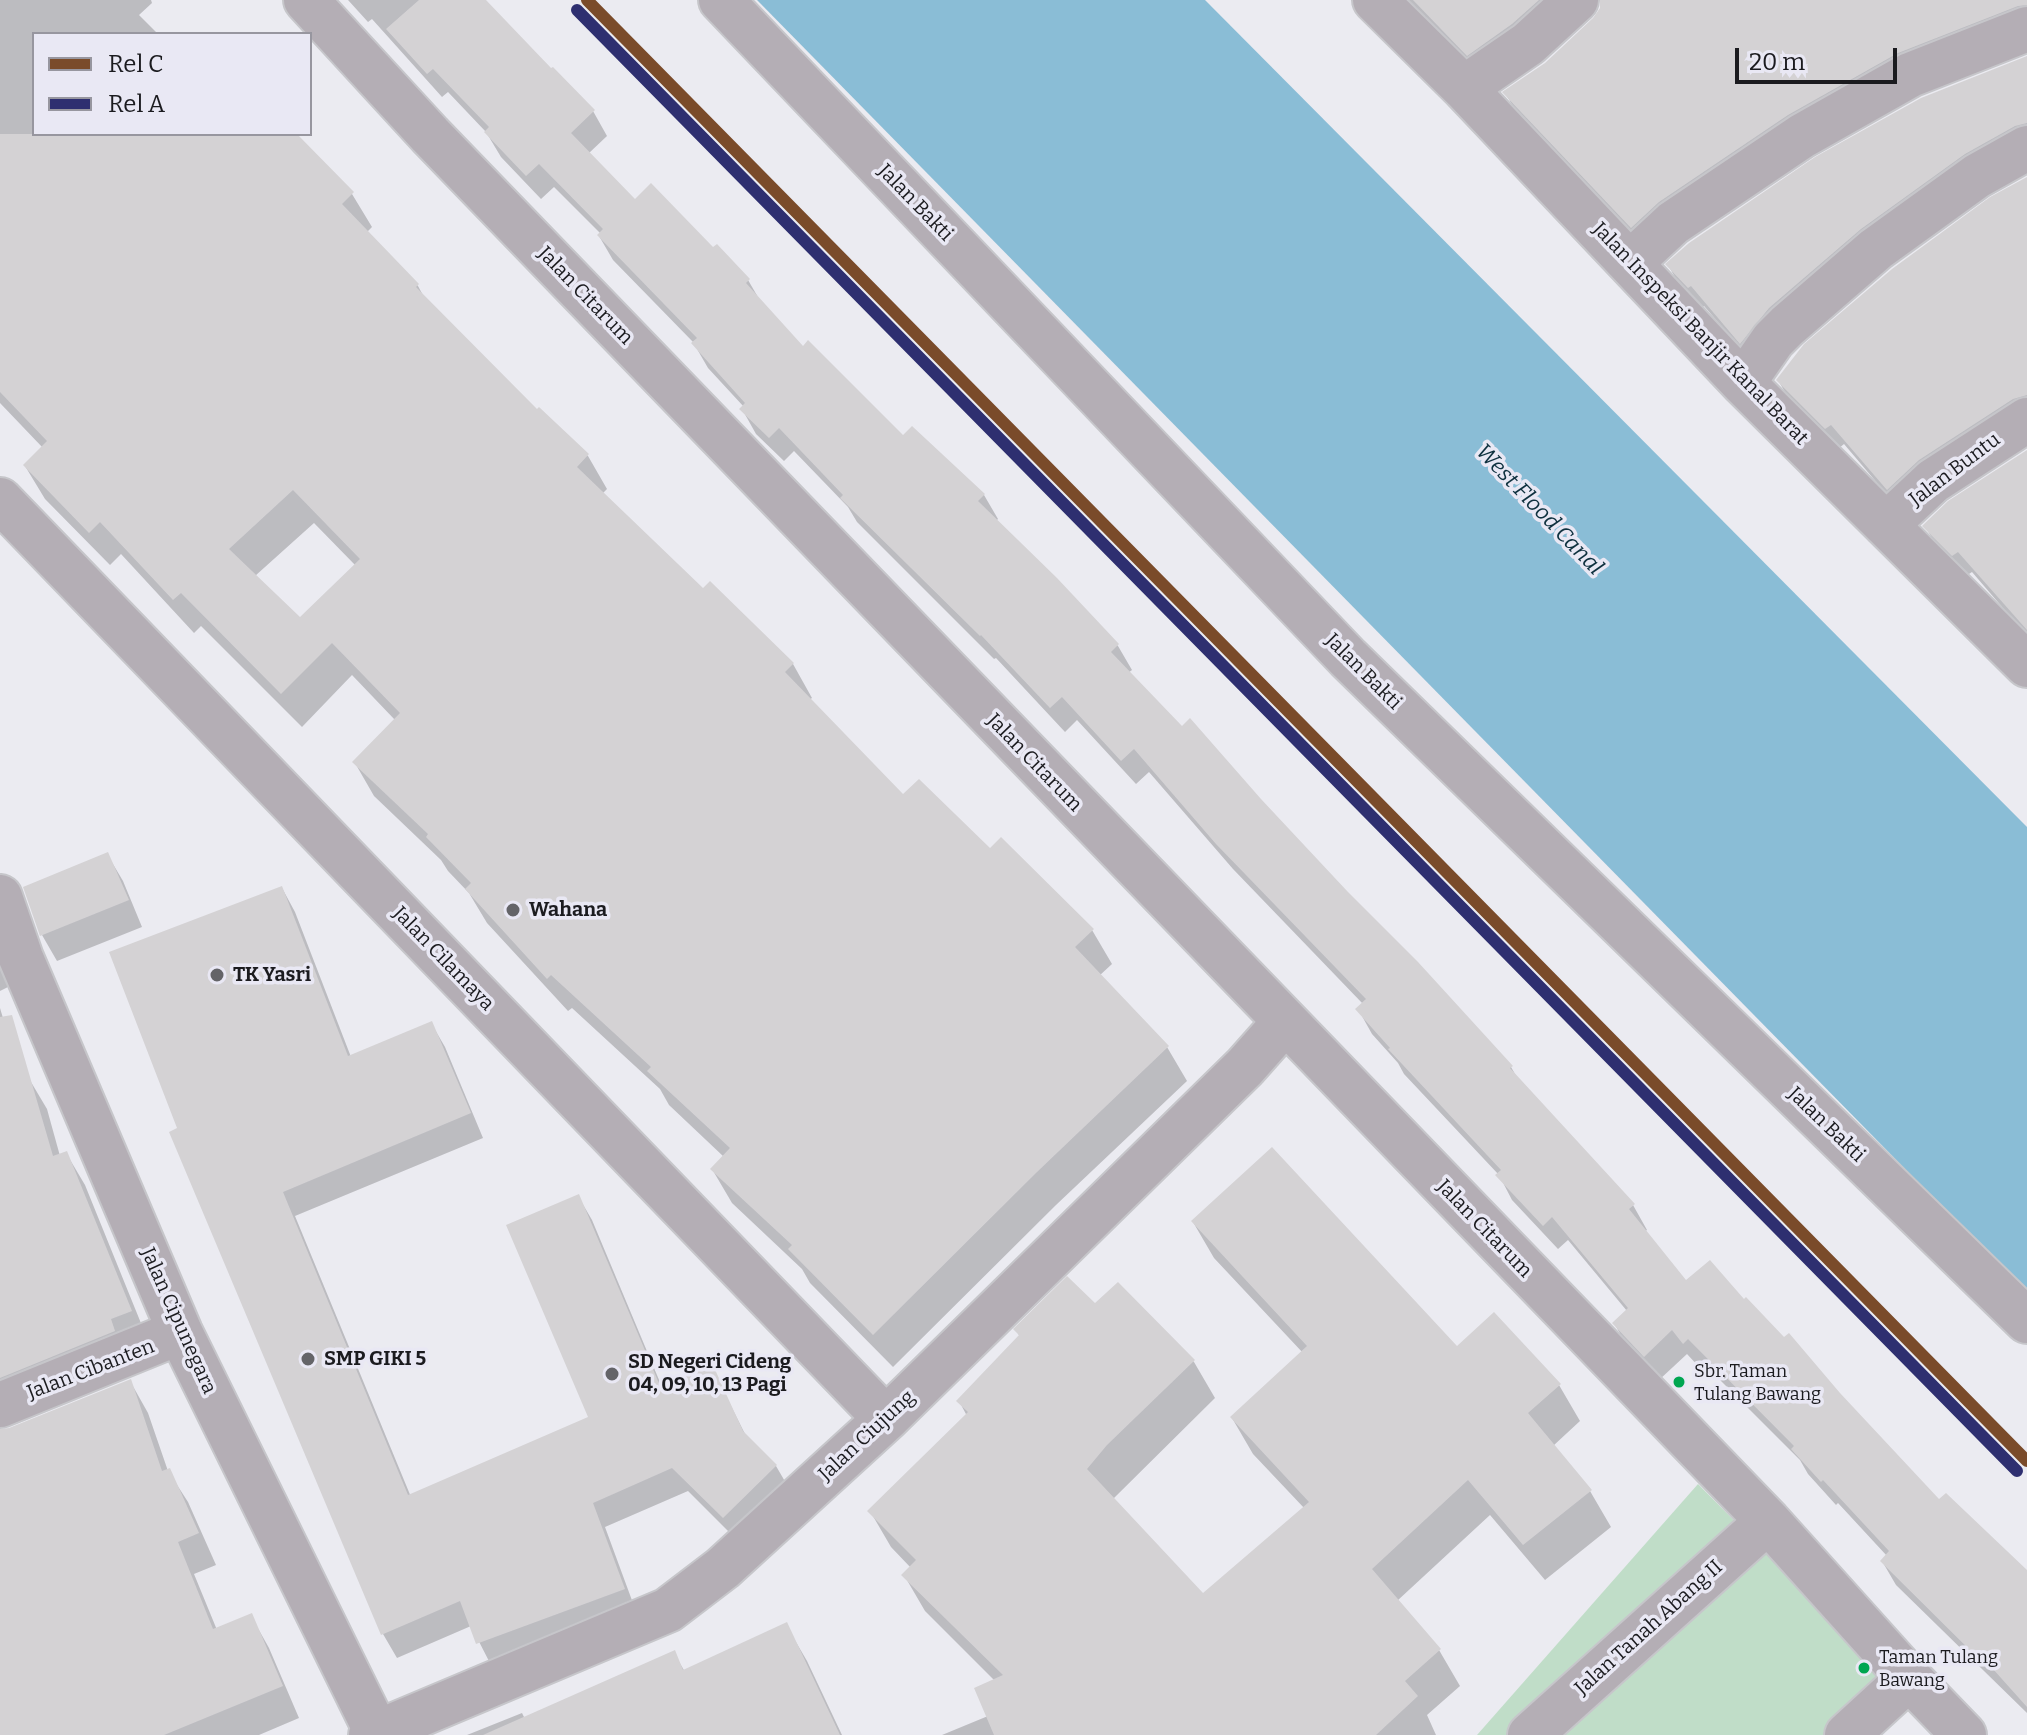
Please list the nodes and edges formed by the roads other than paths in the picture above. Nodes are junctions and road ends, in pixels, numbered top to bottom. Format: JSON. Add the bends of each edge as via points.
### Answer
{"nodes":[{"id":1,"x":306,"y":0,"type":"edge"},
{"id":2,"x":721,"y":0,"type":"edge"},
{"id":3,"x":1375,"y":0,"type":"edge"},
{"id":4,"x":1576,"y":0,"type":"edge"},
{"id":5,"x":2027,"y":29,"type":"edge"},
{"id":6,"x":1464,"y":88,"type":"junction"},
{"id":7,"x":2027,"y":148,"type":"edge"},
{"id":8,"x":1630,"y":263,"type":"junction"},
{"id":9,"x":1743,"y":383,"type":"junction"},
{"id":10,"x":2027,"y":420,"type":"edge"},
{"id":11,"x":0,"y":500,"type":"edge"},
{"id":12,"x":1886,"y":525,"type":"junction"},
{"id":13,"x":2027,"y":665,"type":"edge"},
{"id":14,"x":0,"y":897,"type":"edge"},
{"id":15,"x":11,"y":963,"type":"edge"},
{"id":16,"x":1284,"y":1023,"type":"junction"},
{"id":17,"x":2027,"y":1321,"type":"edge"},
{"id":18,"x":180,"y":1332,"type":"junction"},
{"id":19,"x":0,"y":1405,"type":"edge"},
{"id":20,"x":886,"y":1419,"type":"junction"},
{"id":21,"x":1768,"y":1521,"type":"junction"},
{"id":22,"x":1909,"y":1678,"type":"junction"},
{"id":23,"x":376,"y":1734,"type":"edge"},
{"id":24,"x":1530,"y":1735,"type":"edge"},
{"id":25,"x":1847,"y":1735,"type":"edge"},
{"id":26,"x":1964,"y":1735,"type":"edge"}],
"edges":[{"from":1,"to":16,"type":"street","name":"Jalan Citarum"},
{"from":2,"to":17,"type":"street","name":"Jalan Bakti","via":[[1348,658]]},
{"from":3,"to":6,"type":"street","name":"Jalan Inspeksi Banjir Kanal Barat"},
{"from":4,"to":6,"type":"street","via":[[1528,44]]},
{"from":5,"to":8,"type":"street","via":[[1910,75],[1802,136],[1673,223]]},
{"from":6,"to":8,"type":"street","name":"Jalan Inspeksi Banjir Kanal Barat"},
{"from":7,"to":9,"type":"street","via":[[1977,176],[1876,249],[1773,340]]},
{"from":8,"to":9,"type":"street","name":"Jalan Inspeksi Banjir Kanal Barat"},
{"from":9,"to":12,"type":"street","name":"Jalan Inspeksi Banjir Kanal Barat"},
{"from":10,"to":12,"type":"street","name":"Jalan Buntu","via":[[1933,481]]},
{"from":11,"to":20,"type":"street","name":"Jalan Cilamaya"},
{"from":12,"to":13,"type":"street","name":"Jalan Inspeksi Banjir Kanal Barat"},
{"from":14,"to":15,"type":"street","name":"Jalan Cipunegara"},
{"from":15,"to":18,"type":"street","name":"Jalan Cipunegara"},
{"from":16,"to":20,"type":"street","name":"Jalan Ciujung"},
{"from":16,"to":21,"type":"street","name":"Jalan Citarum"},
{"from":18,"to":19,"type":"street","name":"Jalan Cibanten"},
{"from":18,"to":23,"type":"street","name":"Jalan Cipunegara"},
{"from":20,"to":23,"type":"street","name":"Jalan Ciujung","via":[[760,1536],[668,1610]]},
{"from":21,"to":22,"type":"street","name":"Jalan Citarum"},
{"from":21,"to":24,"type":"street","name":"Jalan Tanah Abang II"},
{"from":22,"to":25,"type":"street"},
{"from":22,"to":26,"type":"street","name":"Jalan Citarum"}]}
